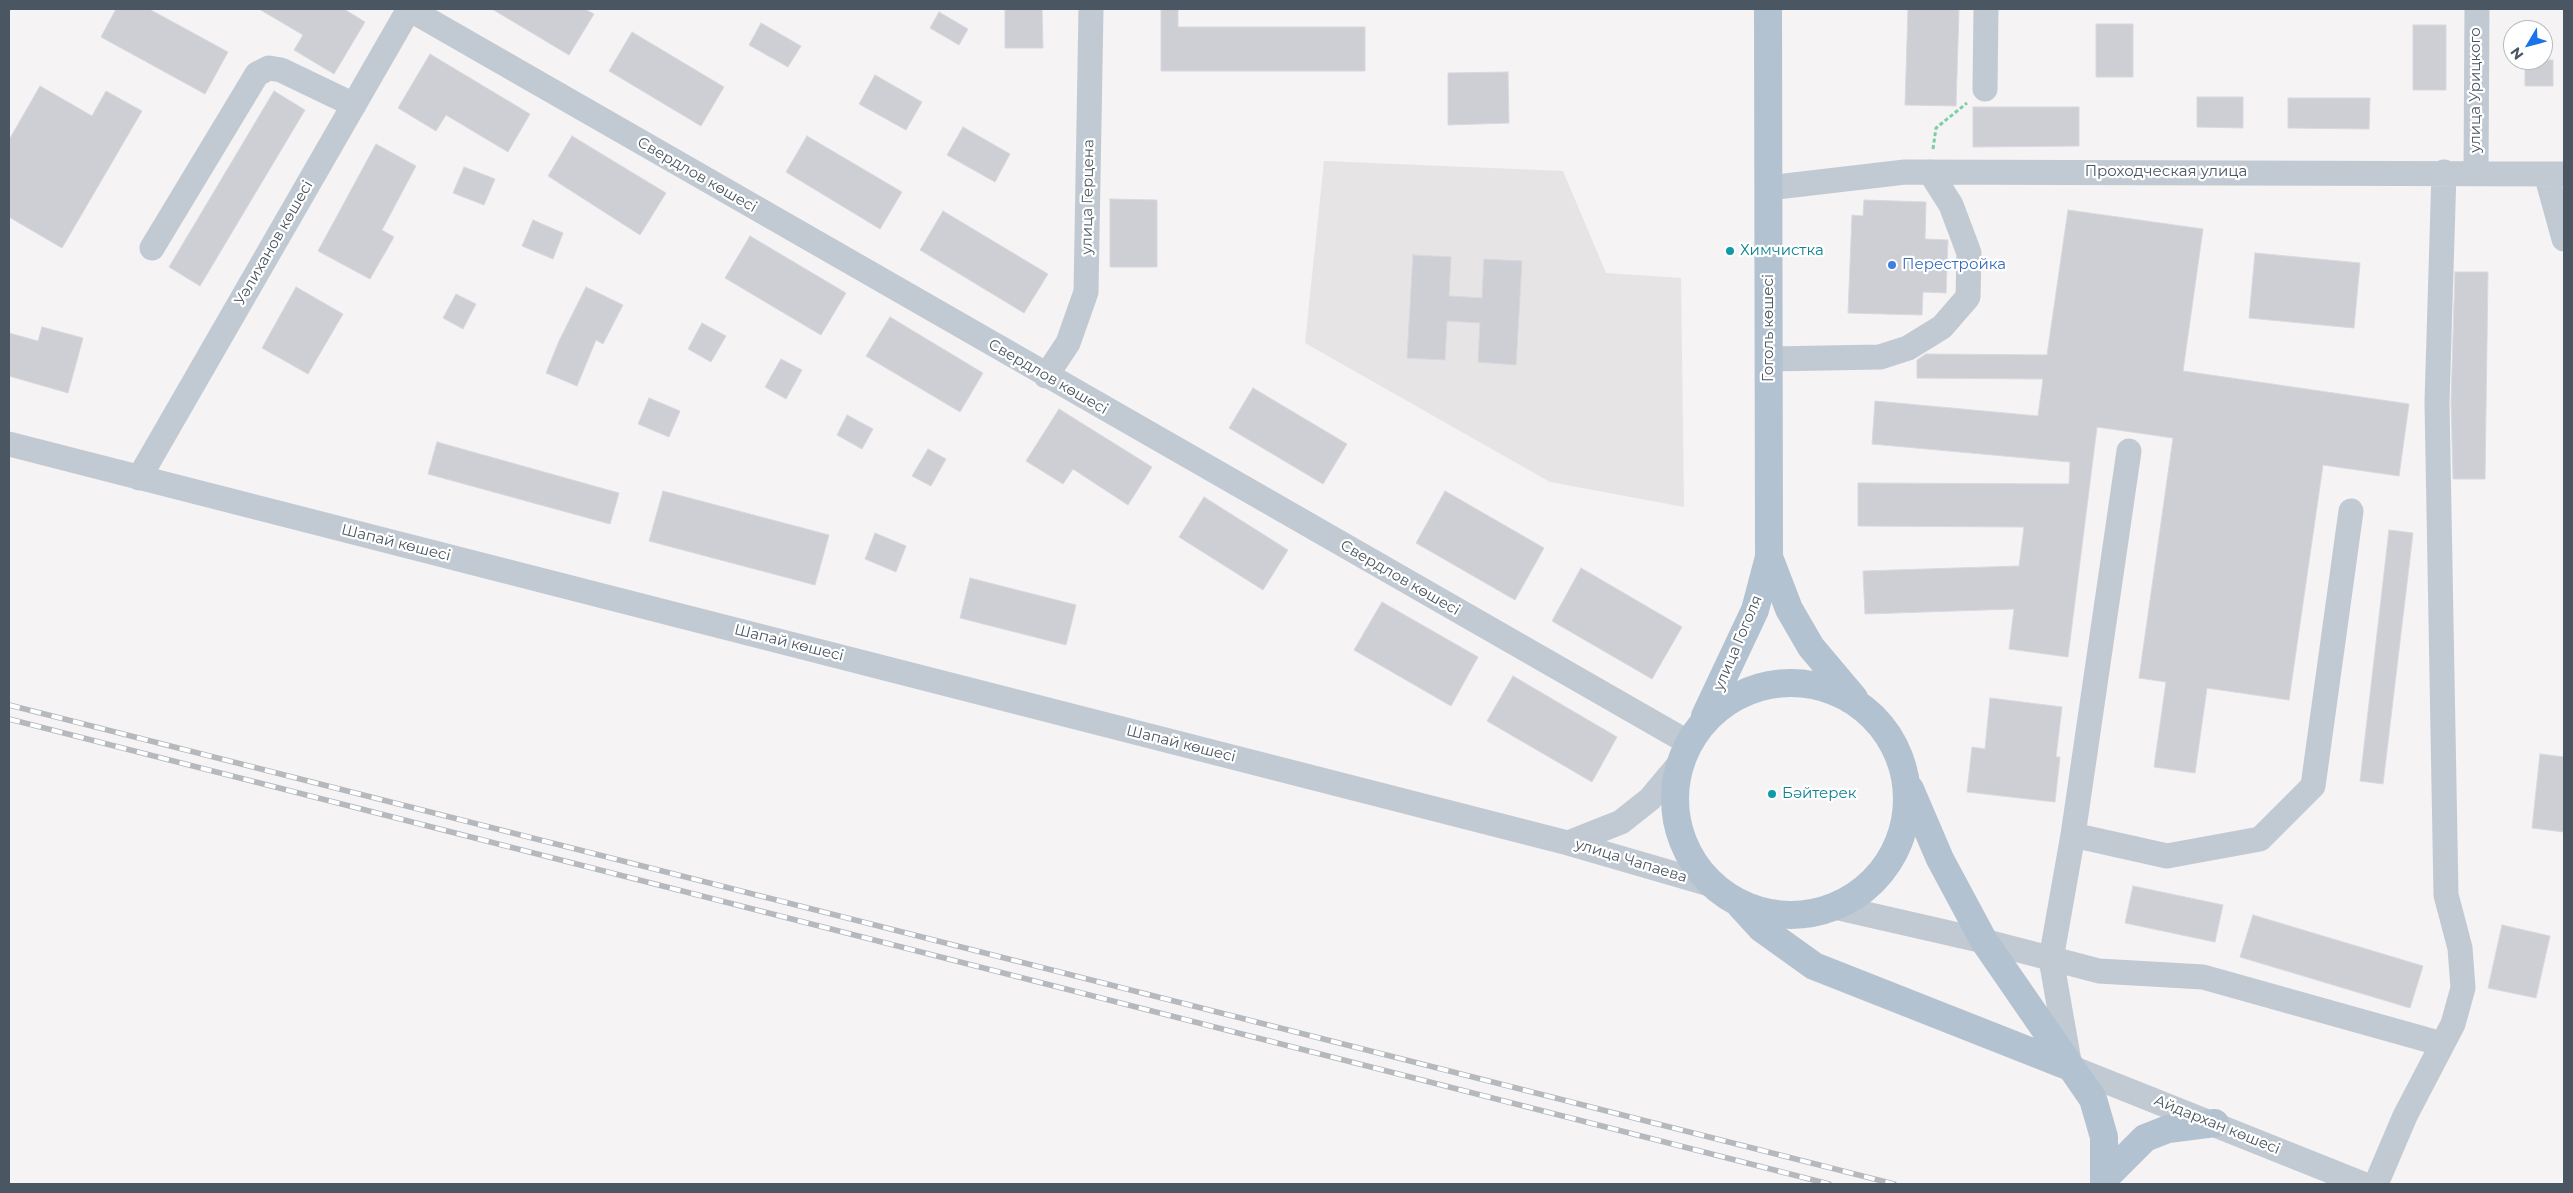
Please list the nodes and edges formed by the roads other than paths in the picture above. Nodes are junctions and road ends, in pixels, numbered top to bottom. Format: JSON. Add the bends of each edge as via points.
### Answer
{"nodes":[{"id":1,"x":1091,"y":9,"type":"edge"},
{"id":2,"x":1768,"y":9,"type":"edge"},
{"id":3,"x":1986,"y":9,"type":"edge"},
{"id":4,"x":2476,"y":9,"type":"edge"},
{"id":5,"x":416,"y":11,"type":"edge"},
{"id":6,"x":1985,"y":88,"type":"road end"},
{"id":7,"x":354,"y":105,"type":"junction"},
{"id":8,"x":1930,"y":172,"type":"junction"},
{"id":9,"x":2444,"y":172,"type":"junction"},
{"id":10,"x":2476,"y":172,"type":"junction"},
{"id":11,"x":2555,"y":174,"type":"edge"},
{"id":12,"x":1768,"y":188,"type":"junction"},
{"id":13,"x":2564,"y":239,"type":"edge"},
{"id":14,"x":152,"y":248,"type":"dead end"},
{"id":15,"x":1769,"y":359,"type":"junction"},
{"id":16,"x":1046,"y":376,"type":"junction"},
{"id":17,"x":9,"y":444,"type":"edge"},
{"id":18,"x":2129,"y":451,"type":"dead end"},
{"id":19,"x":139,"y":478,"type":"junction"},
{"id":20,"x":2351,"y":511,"type":"dead end"},
{"id":21,"x":1769,"y":557,"type":"junction"},
{"id":22,"x":1862,"y":706,"type":"junction"},
{"id":23,"x":1690,"y":743,"type":"junction"},
{"id":24,"x":1906,"y":779,"type":"junction"},
{"id":25,"x":2073,"y":835,"type":"junction"},
{"id":26,"x":1568,"y":842,"type":"junction"},
{"id":27,"x":1713,"y":885,"type":"junction"},
{"id":28,"x":1740,"y":904,"type":"junction"},
{"id":29,"x":1834,"y":907,"type":"junction"},
{"id":30,"x":1984,"y":942,"type":"junction"},
{"id":31,"x":2051,"y":959,"type":"junction"},
{"id":32,"x":2442,"y":1044,"type":"junction"},
{"id":33,"x":2070,"y":1067,"type":"junction"},
{"id":34,"x":2215,"y":1123,"type":"junction"},
{"id":35,"x":2104,"y":1181,"type":"edge"},
{"id":36,"x":2364,"y":1184,"type":"edge"},
{"id":37,"x":2376,"y":1184,"type":"edge"}],
"edges":[{"from":1,"to":16,"type":"street","name":"улица Герцена","via":[[1086,292],[1068,343]]},
{"from":2,"to":12,"type":"main road","name":"Гоголь көшесі"},
{"from":3,"to":6,"type":"street"},
{"from":4,"to":10,"type":"street","name":"улица Урицкого"},
{"from":5,"to":7,"type":"street","name":"Уәлиханов көшесі"},
{"from":5,"to":16,"type":"street","name":"Свердлов көшесі"},
{"from":7,"to":14,"type":"street","via":[[281,70],[269,68],[257,74]]},
{"from":7,"to":19,"type":"street","name":"Уәлиханов көшесі"},
{"from":8,"to":9,"type":"street","name":"Проходческая улица"},
{"from":8,"to":12,"type":"street","name":"Проходческая улица"},
{"from":8,"to":15,"type":"street","via":[[1951,205],[1969,253],[1968,297],[1942,327],[1908,348],[1880,357]]},
{"from":9,"to":10,"type":"street","name":"Проходческая улица"},
{"from":9,"to":32,"type":"street","via":[[2437,402],[2446,895],[2460,948],[2463,988],[2453,1024]]},
{"from":10,"to":11,"type":"street","name":"Проходческая улица"},
{"from":11,"to":13,"type":"street"},
{"from":12,"to":15,"type":"main road","name":"Гоголь көшесі"},
{"from":15,"to":21,"type":"main road","name":"Гоголь көшесі"},
{"from":16,"to":23,"type":"street","name":"Свердлов көшесі"},
{"from":17,"to":19,"type":"street","name":"Шапай көшесі"},
{"from":18,"to":25,"type":"street"},
{"from":19,"to":26,"type":"street","name":"Шапай көшесі"},
{"from":20,"to":25,"type":"street","via":[[2312,786],[2260,839],[2167,856]]},
{"from":21,"to":22,"type":"main road","name":"улица Гоголя","via":[[1789,609],[1811,647]]},
{"from":21,"to":23,"type":"main road","name":"улица Гоголя","via":[[1756,610]]},
{"from":22,"to":23,"type":"main road","via":[[1822,686],[1778,683],[1736,696],[1717,709]]},
{"from":22,"to":24,"type":"main road","via":[[1891,738]]},
{"from":23,"to":26,"type":"street","name":"улица Чапаева","via":[[1650,799],[1621,822]]},
{"from":23,"to":27,"type":"main road","name":"улица Гоголя","via":[[1676,784],[1675,807],[1686,850]]},
{"from":24,"to":29,"type":"main road","via":[[1905,824],[1887,866],[1855,897]]},
{"from":24,"to":30,"type":"main road","via":[[1940,859]]},
{"from":25,"to":31,"type":"street"},
{"from":26,"to":27,"type":"street","name":"улица Чапаева"},
{"from":27,"to":28,"type":"main road","name":"улица Гоголя"},
{"from":28,"to":29,"type":"main road","via":[[1771,914],[1803,915]]},
{"from":28,"to":33,"type":"main road","via":[[1761,928],[1814,966]]},
{"from":29,"to":30,"type":"street"},
{"from":30,"to":31,"type":"street"},
{"from":30,"to":33,"type":"main road"},
{"from":31,"to":32,"type":"street","via":[[2099,971],[2203,978]]},
{"from":31,"to":33,"type":"street"},
{"from":32,"to":37,"type":"street","via":[[2405,1116]]},
{"from":33,"to":34,"type":"street","name":"Айдархан көшесі"},
{"from":33,"to":35,"type":"main road","via":[[2093,1099],[2104,1137]]},
{"from":34,"to":35,"type":"main road","via":[[2168,1129],[2145,1138]]},
{"from":34,"to":36,"type":"street","name":"Айдархан көшесі"}]}
